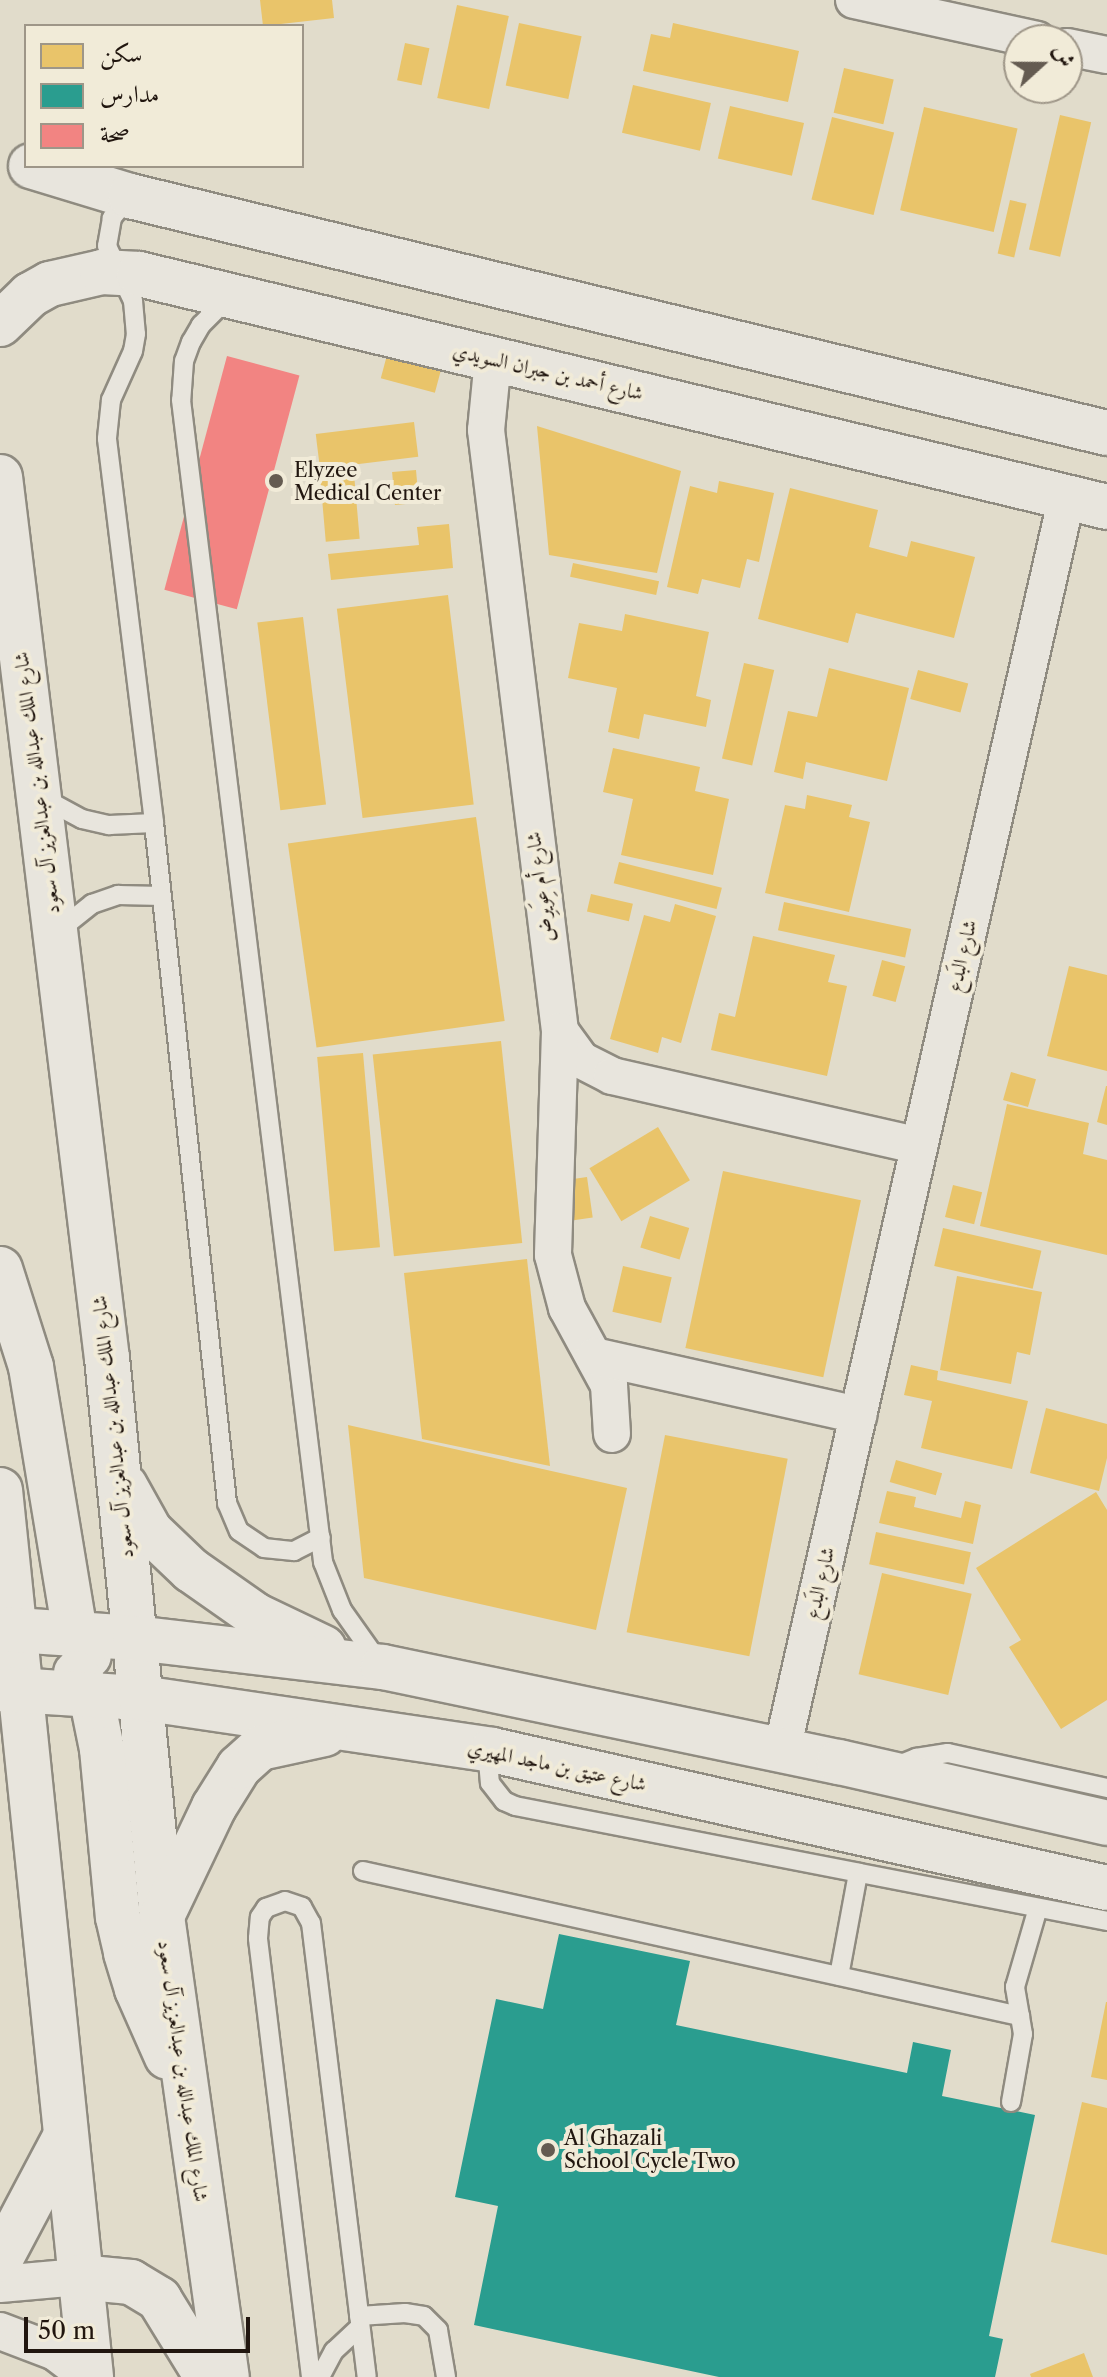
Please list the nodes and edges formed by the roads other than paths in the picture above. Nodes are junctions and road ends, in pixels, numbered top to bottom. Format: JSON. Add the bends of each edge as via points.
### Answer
{"nodes":[{"id":1,"x":854,"y":0,"type":"edge"},
{"id":2,"x":1003,"y":33,"type":"edge"},
{"id":3,"x":1083,"y":50,"type":"edge"},
{"id":4,"x":1107,"y":55,"type":"edge"},
{"id":5,"x":0,"y":148,"type":"edge"},
{"id":6,"x":24,"y":162,"type":"edge"},
{"id":7,"x":39,"y":168,"type":"edge"},
{"id":8,"x":130,"y":196,"type":"junction"},
{"id":9,"x":119,"y":272,"type":"junction"},
{"id":10,"x":231,"y":296,"type":"junction"},
{"id":11,"x":0,"y":324,"type":"edge"},
{"id":12,"x":493,"y":359,"type":"junction"},
{"id":13,"x":1107,"y":433,"type":"edge"},
{"id":14,"x":0,"y":477,"type":"edge"},
{"id":15,"x":1087,"y":502,"type":"edge"},
{"id":16,"x":39,"y":796,"type":"junction"},
{"id":17,"x":154,"y":823,"type":"junction"},
{"id":18,"x":162,"y":896,"type":"junction"},
{"id":19,"x":55,"y":934,"type":"junction"},
{"id":20,"x":560,"y":1031,"type":"junction"},
{"id":21,"x":919,"y":1146,"type":"junction"},
{"id":22,"x":0,"y":1269,"type":"edge"},
{"id":23,"x":594,"y":1356,"type":"junction"},
{"id":24,"x":858,"y":1415,"type":"junction"},
{"id":25,"x":612,"y":1434,"type":"dead end"},
{"id":26,"x":117,"y":1460,"type":"junction"},
{"id":27,"x":0,"y":1490,"type":"edge"},
{"id":28,"x":321,"y":1537,"type":"junction"},
{"id":29,"x":7,"y":1629,"type":"edge"},
{"id":30,"x":75,"y":1634,"type":"junction"},
{"id":31,"x":135,"y":1638,"type":"junction"},
{"id":32,"x":383,"y":1667,"type":"junction"},
{"id":33,"x":10,"y":1690,"type":"edge"},
{"id":34,"x":91,"y":1695,"type":"junction"},
{"id":35,"x":141,"y":1698,"type":"junction"},
{"id":36,"x":362,"y":1729,"type":"junction"},
{"id":37,"x":492,"y":1750,"type":"junction"},
{"id":38,"x":782,"y":1750,"type":"junction"},
{"id":39,"x":884,"y":1773,"type":"junction"},
{"id":40,"x":1107,"y":1788,"type":"edge"},
{"id":41,"x":0,"y":1794,"type":"edge"},
{"id":42,"x":1107,"y":1823,"type":"edge"},
{"id":43,"x":37,"y":1865,"type":"junction"},
{"id":44,"x":363,"y":1871,"type":"dead end"},
{"id":45,"x":858,"y":1873,"type":"junction"},
{"id":46,"x":1107,"y":1888,"type":"edge"},
{"id":47,"x":1038,"y":1908,"type":"junction"},
{"id":48,"x":162,"y":1916,"type":"junction"},
{"id":49,"x":1107,"y":1921,"type":"edge"},
{"id":50,"x":839,"y":1976,"type":"junction"},
{"id":51,"x":1020,"y":2016,"type":"junction"},
{"id":52,"x":184,"y":2087,"type":"junction"},
{"id":53,"x":1011,"y":2102,"type":"dead end"},
{"id":54,"x":65,"y":2137,"type":"junction"},
{"id":55,"x":0,"y":2260,"type":"edge"},
{"id":56,"x":79,"y":2277,"type":"junction"},
{"id":57,"x":0,"y":2284,"type":"edge"},
{"id":58,"x":359,"y":2322,"type":"junction"},
{"id":59,"x":0,"y":2331,"type":"edge"},
{"id":60,"x":89,"y":2377,"type":"edge"},
{"id":61,"x":207,"y":2377,"type":"edge"},
{"id":62,"x":227,"y":2377,"type":"edge"},
{"id":63,"x":311,"y":2377,"type":"edge"},
{"id":64,"x":320,"y":2377,"type":"edge"},
{"id":65,"x":367,"y":2377,"type":"edge"},
{"id":66,"x":446,"y":2377,"type":"edge"}],
"edges":[{"from":1,"to":2,"type":"street"},
{"from":3,"to":4,"type":"street"},
{"from":5,"to":6,"type":"main road"},
{"from":7,"to":8,"type":"main road"},
{"from":8,"to":9,"type":"lane","via":[[108,232],[111,260]]},
{"from":8,"to":13,"type":"main road"},
{"from":9,"to":10,"type":"main road","name":"شارع أحمد بن جبران السويدي"},
{"from":9,"to":11,"type":"main road","name":"شارع أحمد بن جبران السويدي","via":[[50,284]]},
{"from":9,"to":17,"type":"lane","via":[[133,301],[136,334],[111,400],[107,439]]},
{"from":10,"to":12,"type":"main road","name":"شارع أحمد بن جبران السويدي"},
{"from":10,"to":28,"type":"lane","via":[[191,342],[181,400]]},
{"from":12,"to":15,"type":"main road","name":"شارع أحمد بن جبران السويدي"},
{"from":12,"to":20,"type":"street","name":"شارع أم عِوَيرِض","via":[[486,430]]},
{"from":14,"to":16,"type":"main road","name":"شارع الملك عبدالله بن عبدالعزيز آل سعود"},
{"from":15,"to":21,"type":"street","name":"شارع البَدع"},
{"from":16,"to":17,"type":"lane","via":[[82,819],[109,825]]},
{"from":16,"to":19,"type":"main road","name":"شارع الملك عبدالله بن عبدالعزيز آل سعود"},
{"from":17,"to":18,"type":"lane"},
{"from":18,"to":19,"type":"lane","via":[[118,895],[92,904]]},
{"from":18,"to":28,"type":"lane","via":[[227,1503],[239,1531],[264,1548],[294,1551]]},
{"from":19,"to":26,"type":"main road","name":"شارع الملك عبدالله بن عبدالعزيز آل سعود"},
{"from":20,"to":21,"type":"street","via":[[581,1060],[612,1076]]},
{"from":20,"to":23,"type":"street","name":"شارع أم عِوَيرِض","via":[[553,1255],[567,1308]]},
{"from":21,"to":24,"type":"street","name":"شارع البَدع"},
{"from":22,"to":30,"type":"main road","via":[[31,1367]]},
{"from":23,"to":24,"type":"street"},
{"from":23,"to":25,"type":"street","name":"شارع أم عِوَيرِض","via":[[613,1401]]},
{"from":24,"to":38,"type":"street","name":"شارع البَدع"},
{"from":26,"to":31,"type":"main road","name":"شارع الملك عبدالله بن عبدالعزيز آل سعود"},
{"from":26,"to":32,"type":"main road","via":[[150,1531],[191,1570],[290,1633]]},
{"from":27,"to":29,"type":"main road"},
{"from":28,"to":32,"type":"lane","via":[[329,1586]]},
{"from":29,"to":30,"type":"main road"},
{"from":29,"to":33,"type":"main road"},
{"from":29,"to":34,"type":"main road","via":[[59,1656]]},
{"from":30,"to":31,"type":"main road"},
{"from":30,"to":35,"type":"main road","via":[[102,1671]]},
{"from":31,"to":32,"type":"main road"},
{"from":31,"to":35,"type":"main road","name":"شارع الملك عبدالله بن عبدالعزيز آل سعود"},
{"from":32,"to":38,"type":"main road"},
{"from":33,"to":34,"type":"main road","name":"شارع عتيق بن ماجد المهيري"},
{"from":33,"to":43,"type":"main road"},
{"from":34,"to":35,"type":"main road","name":"شارع عتيق بن ماجد المهيري"},
{"from":34,"to":52,"type":"main road","via":[[126,1953],[150,2023]]},
{"from":35,"to":36,"type":"main road","name":"شارع عتيق بن ماجد المهيري"},
{"from":35,"to":48,"type":"main road","name":"شارع الملك عبدالله بن عبدالعزيز آل سعود"},
{"from":36,"to":37,"type":"main road","name":"شارع عتيق بن ماجد المهيري"},
{"from":36,"to":48,"type":"main road","via":[[290,1739],[248,1756],[228,1782]]},
{"from":37,"to":45,"type":"lane","via":[[490,1783],[515,1806]]},
{"from":37,"to":46,"type":"main road","name":"شارع عتيق بن ماجد المهيري"},
{"from":38,"to":39,"type":"main road"},
{"from":39,"to":40,"type":"lane","via":[[916,1758],[948,1753]]},
{"from":39,"to":42,"type":"main road"},
{"from":41,"to":43,"type":"main road"},
{"from":43,"to":54,"type":"main road"},
{"from":44,"to":50,"type":"lane"},
{"from":45,"to":47,"type":"lane"},
{"from":45,"to":50,"type":"lane"},
{"from":47,"to":49,"type":"lane"},
{"from":47,"to":51,"type":"lane","via":[[1015,1987]]},
{"from":48,"to":52,"type":"main road","name":"شارع الملك عبدالله بن عبدالعزيز آل سعود"},
{"from":50,"to":51,"type":"lane"},
{"from":51,"to":53,"type":"lane","via":[[1023,2034]]},
{"from":52,"to":62,"type":"main road","name":"شارع الملك عبدالله بن عبدالعزيز آل سعود"},
{"from":54,"to":55,"type":"main road"},
{"from":54,"to":56,"type":"main road"},
{"from":56,"to":57,"type":"street"},
{"from":56,"to":60,"type":"main road"},
{"from":56,"to":61,"type":"main road","via":[[131,2282],[159,2299]]},
{"from":58,"to":63,"type":"lane","via":[[311,1923],[302,1907],[285,1901],[266,1908],[258,1938]]},
{"from":58,"to":64,"type":"lane"},
{"from":58,"to":65,"type":"lane"},
{"from":58,"to":66,"type":"lane","via":[[405,2313],[424,2316],[438,2330]]},
{"from":59,"to":60,"type":"street","via":[[55,2352]]}]}
